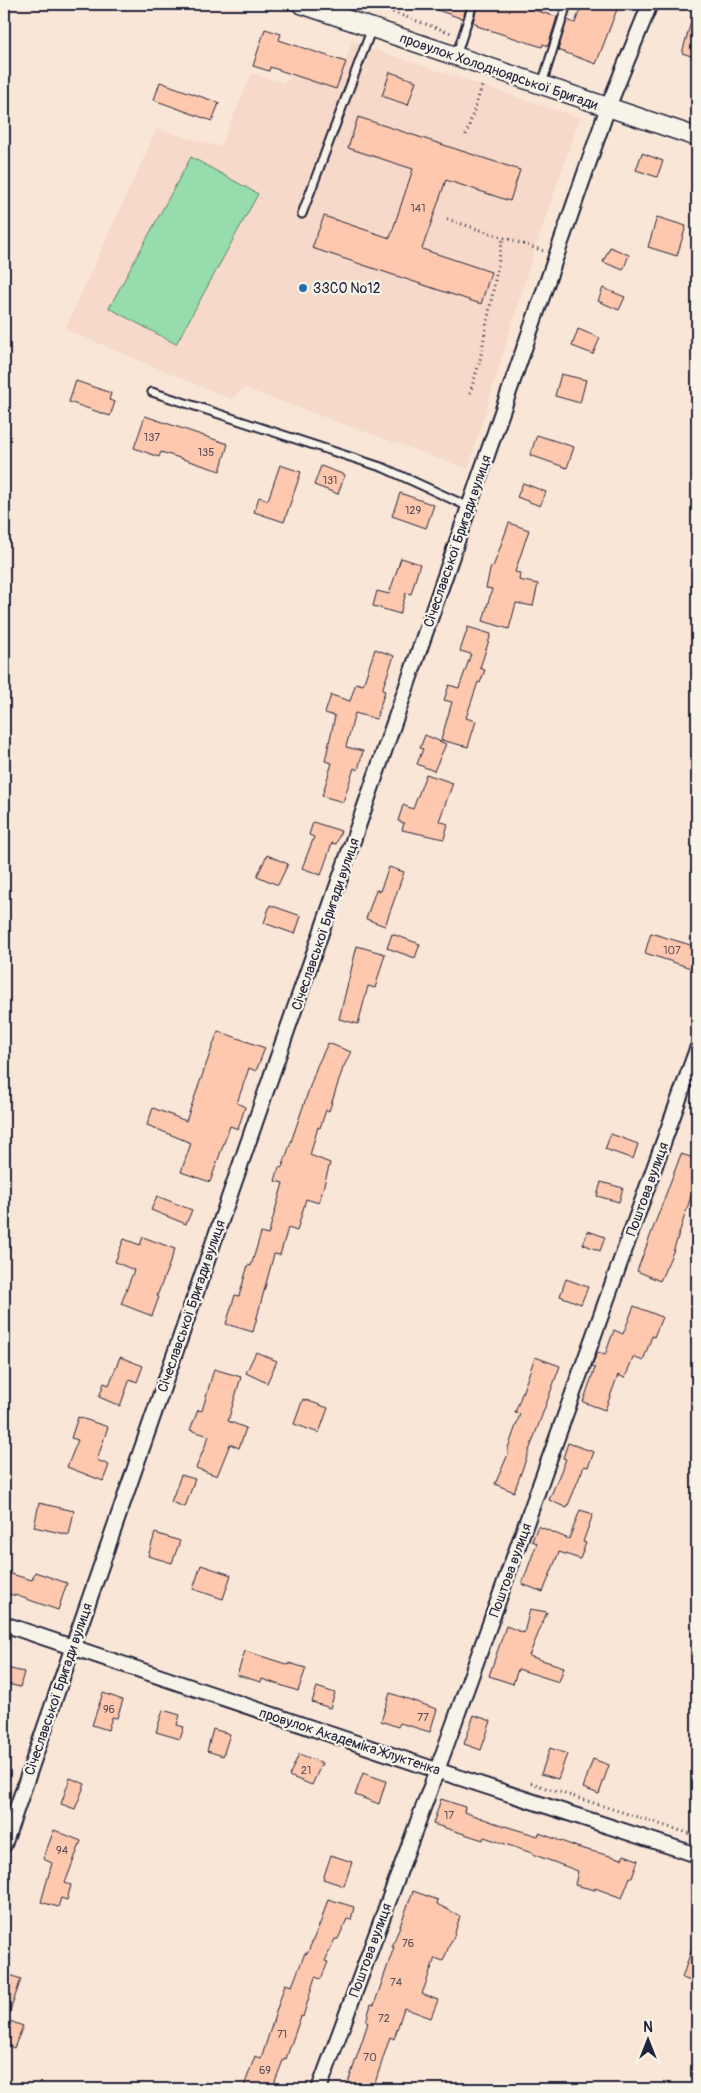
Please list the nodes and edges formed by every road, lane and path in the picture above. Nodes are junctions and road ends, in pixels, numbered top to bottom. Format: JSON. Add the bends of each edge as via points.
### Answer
{"nodes":[{"id":1,"x":302,"y":4,"type":"edge"},
{"id":2,"x":369,"y":4,"type":"edge"},
{"id":3,"x":473,"y":4,"type":"edge"},
{"id":4,"x":566,"y":4,"type":"edge"},
{"id":5,"x":650,"y":4,"type":"edge"},
{"id":6,"x":372,"y":28,"type":"junction"},
{"id":7,"x":462,"y":36,"type":"junction"},
{"id":8,"x":456,"y":56,"type":"junction"},
{"id":9,"x":489,"y":66,"type":"junction"},
{"id":10,"x":541,"y":84,"type":"junction"},
{"id":11,"x":608,"y":107,"type":"junction"},
{"id":12,"x":466,"y":135,"type":"dead end"},
{"id":13,"x":697,"y":137,"type":"edge"},
{"id":14,"x":302,"y":214,"type":"dead end"},
{"id":15,"x":447,"y":219,"type":"dead end"},
{"id":16,"x":503,"y":238,"type":"junction"},
{"id":17,"x":556,"y":255,"type":"junction"},
{"id":18,"x":152,"y":392,"type":"dead end"},
{"id":19,"x":470,"y":393,"type":"dead end"},
{"id":20,"x":469,"y":507,"type":"junction"},
{"id":21,"x":697,"y":1049,"type":"edge"},
{"id":22,"x":4,"y":1624,"type":"edge"},
{"id":23,"x":74,"y":1649,"type":"junction"},
{"id":24,"x":436,"y":1770,"type":"junction"},
{"id":25,"x":527,"y":1782,"type":"dead end"},
{"id":26,"x":697,"y":1836,"type":"edge"},
{"id":27,"x":4,"y":1845,"type":"edge"},
{"id":28,"x":697,"y":1855,"type":"edge"},
{"id":29,"x":319,"y":2089,"type":"edge"}],
"edges":[{"from":1,"to":6,"type":"street","name":"провулок Холодноярської Бригади"},
{"from":2,"to":7,"type":"path"},
{"from":3,"to":7,"type":"lane"},
{"from":4,"to":10,"type":"lane"},
{"from":5,"to":11,"type":"street","name":"Січеславської Бригади вулиця"},
{"from":6,"to":8,"type":"street","name":"провулок Холодноярської Бригади"},
{"from":6,"to":14,"type":"lane"},
{"from":7,"to":8,"type":"lane"},
{"from":8,"to":9,"type":"street","name":"провулок Холодноярської Бригади"},
{"from":9,"to":10,"type":"street","name":"провулок Холодноярської Бригади"},
{"from":9,"to":12,"type":"path"},
{"from":10,"to":11,"type":"street","name":"провулок Холодноярської Бригади"},
{"from":11,"to":13,"type":"street","name":"провулок Холодноярської Бригади"},
{"from":11,"to":17,"type":"street","name":"Січеславської Бригади вулиця"},
{"from":15,"to":16,"type":"path"},
{"from":16,"to":17,"type":"path"},
{"from":16,"to":19,"type":"path","via":[[480,360]]},
{"from":17,"to":20,"type":"street","name":"Січеславської Бригади вулиця"},
{"from":18,"to":20,"type":"lane","via":[[384,468]]},
{"from":20,"to":23,"type":"street","name":"Січеславської Бригади вулиця","via":[[84,1612]]},
{"from":21,"to":24,"type":"street","name":"Поштова вулиця"},
{"from":22,"to":23,"type":"street","name":"провулок Академіка Жлуктенка"},
{"from":23,"to":24,"type":"street","name":"провулок Академіка Жлуктенка"},
{"from":23,"to":27,"type":"street","name":"Січеславської Бригади вулиця"},
{"from":24,"to":28,"type":"street","name":"провулок Академіка Жлуктенка"},
{"from":24,"to":29,"type":"street","name":"Поштова вулиця"},
{"from":25,"to":26,"type":"path"}]}
